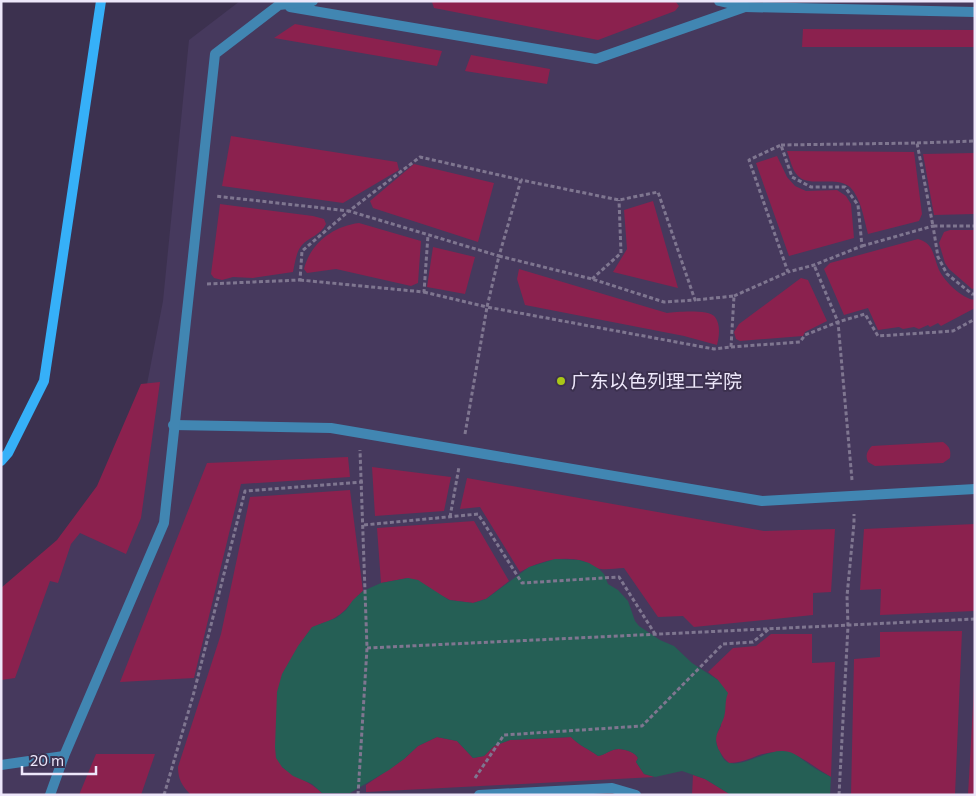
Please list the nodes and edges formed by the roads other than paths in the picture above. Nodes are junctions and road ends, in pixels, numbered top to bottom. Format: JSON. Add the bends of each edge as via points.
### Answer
{"nodes":[{"id":1,"x":101,"y":1,"type":"edge"},
{"id":2,"x":313,"y":1,"type":"edge"},
{"id":3,"x":719,"y":1,"type":"edge"},
{"id":4,"x":280,"y":6,"type":"junction"},
{"id":5,"x":745,"y":8,"type":"junction"},
{"id":6,"x":975,"y":12,"type":"edge"},
{"id":7,"x":173,"y":424,"type":"junction"},
{"id":8,"x":1,"y":461,"type":"edge"},
{"id":9,"x":975,"y":490,"type":"edge"},
{"id":10,"x":64,"y":756,"type":"junction"},
{"id":11,"x":1,"y":765,"type":"edge"},
{"id":12,"x":50,"y":795,"type":"edge"},
{"id":13,"x":479,"y":795,"type":"edge"},
{"id":14,"x":636,"y":795,"type":"edge"}],
"edges":[{"from":1,"to":8,"type":"street","via":[[44,381]]},
{"from":2,"to":4,"type":"street"},
{"from":3,"to":5,"type":"street"},
{"from":4,"to":5,"type":"street","via":[[596,59]]},
{"from":4,"to":7,"type":"street","via":[[215,54]]},
{"from":5,"to":6,"type":"street"},
{"from":7,"to":9,"type":"street","via":[[331,428],[762,502]]},
{"from":7,"to":10,"type":"street","via":[[164,523]]},
{"from":10,"to":11,"type":"street"},
{"from":10,"to":12,"type":"street"},
{"from":13,"to":14,"type":"street","via":[[612,788]]}]}
